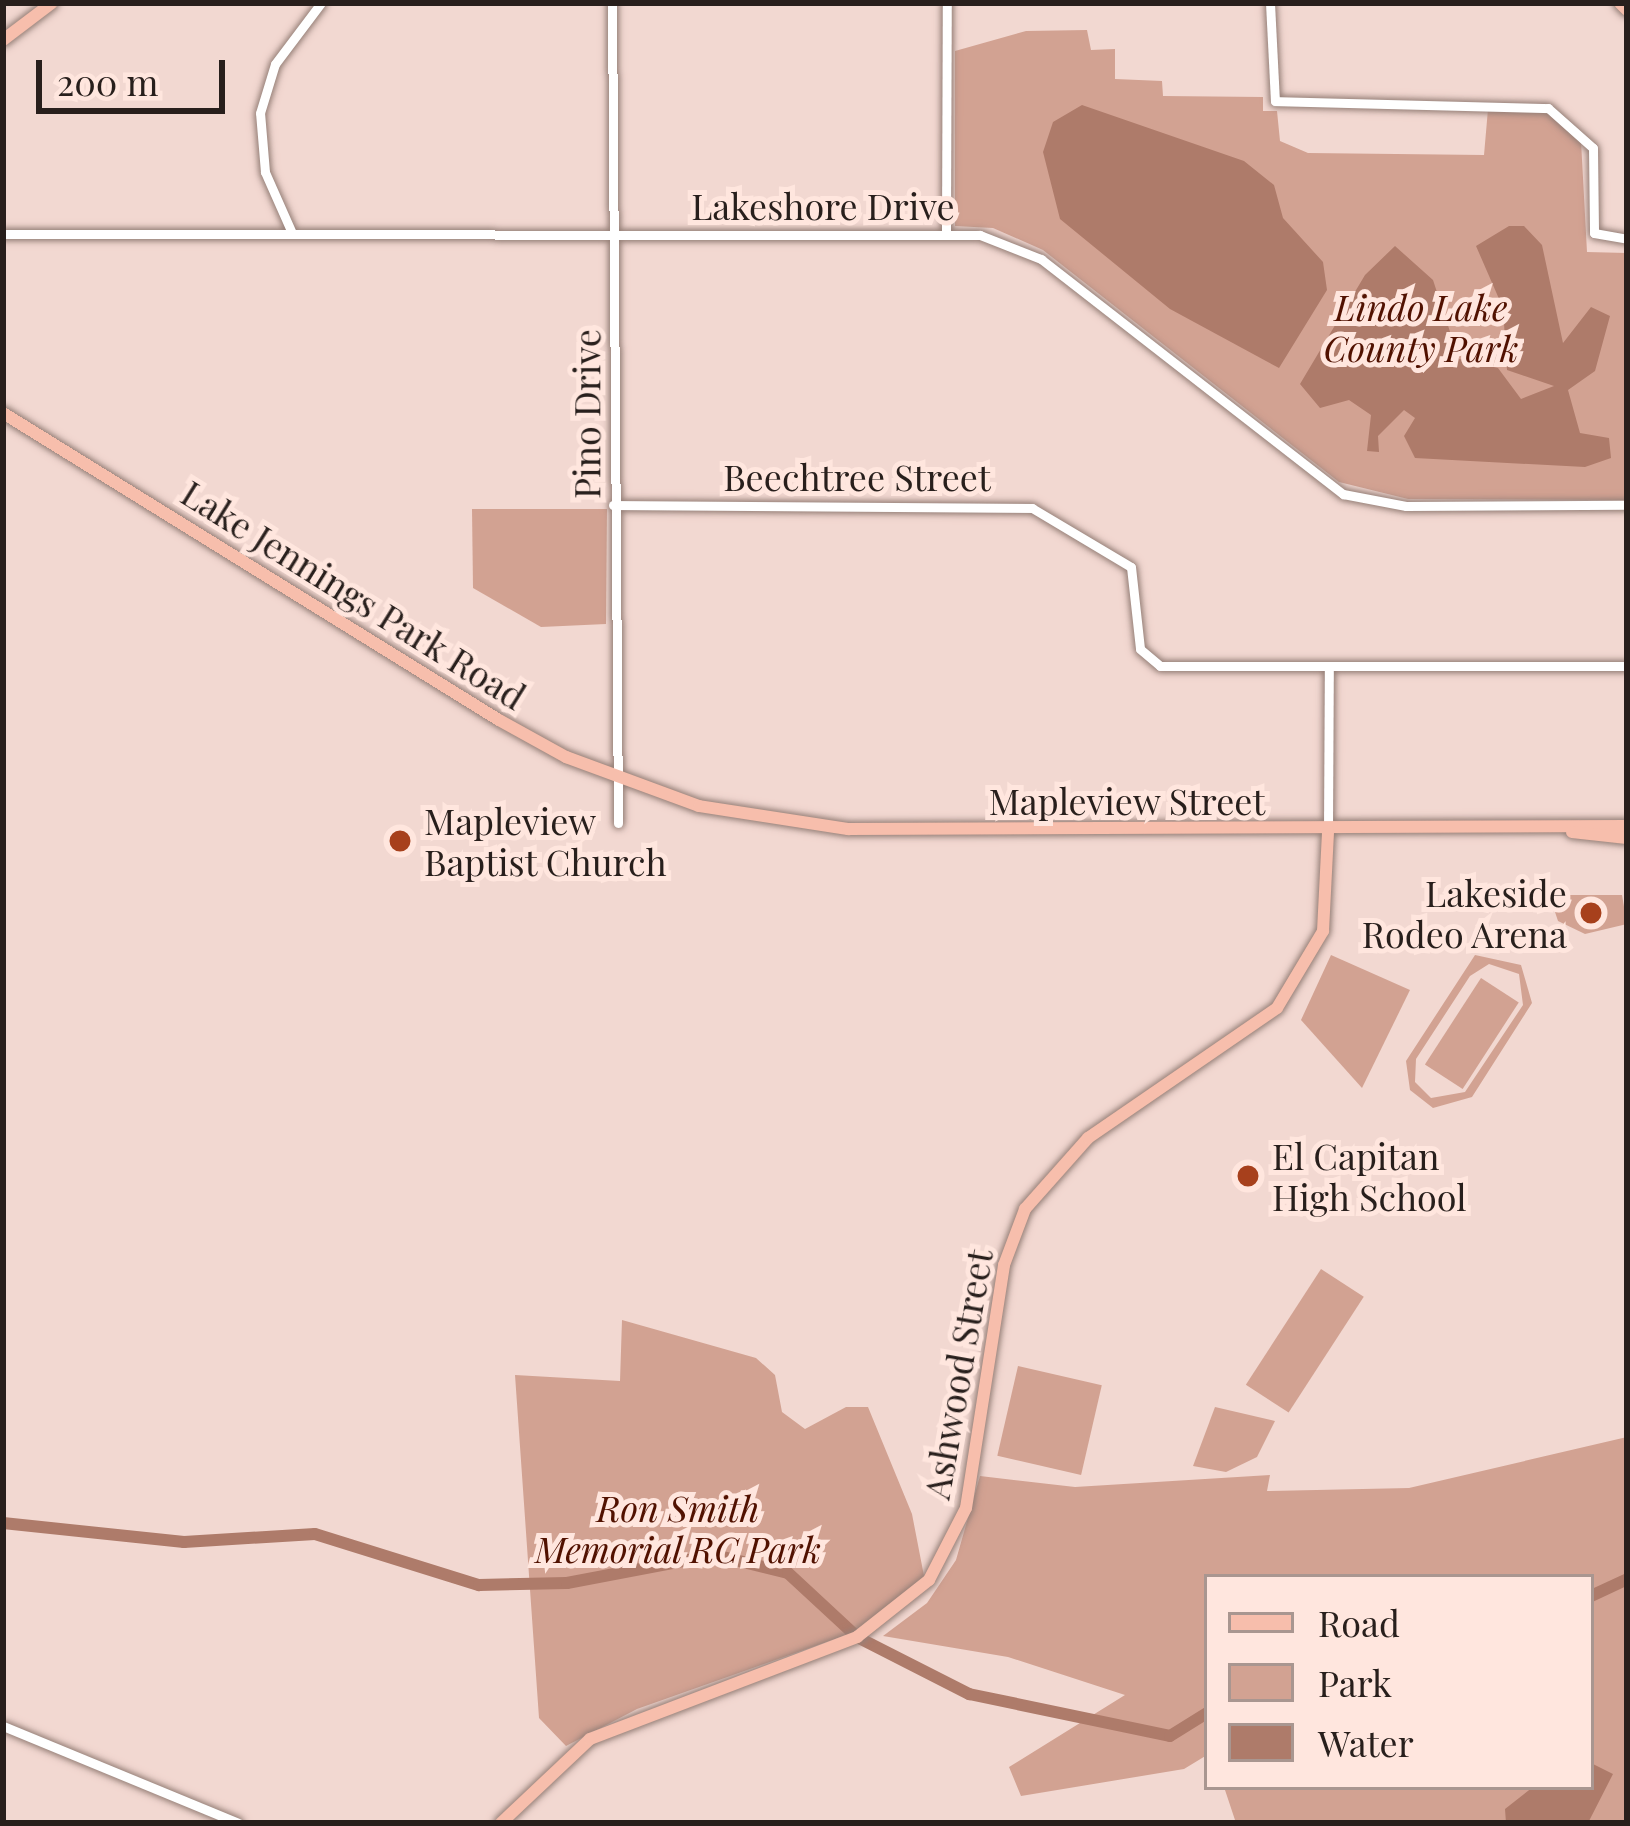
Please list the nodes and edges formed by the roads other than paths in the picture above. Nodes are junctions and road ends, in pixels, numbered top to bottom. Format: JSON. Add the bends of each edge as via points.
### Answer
{"nodes":[{"id":1,"x":52,"y":3,"type":"edge"},
{"id":2,"x":321,"y":3,"type":"edge"},
{"id":3,"x":612,"y":3,"type":"edge"},
{"id":4,"x":947,"y":3,"type":"edge"},
{"id":5,"x":1270,"y":3,"type":"edge"},
{"id":6,"x":1620,"y":3,"type":"edge"},
{"id":7,"x":1627,"y":10,"type":"edge"},
{"id":8,"x":3,"y":40,"type":"edge"},
{"id":9,"x":292,"y":232,"type":"junction"},
{"id":10,"x":612,"y":232,"type":"junction"},
{"id":11,"x":946,"y":233,"type":"junction"},
{"id":12,"x":3,"y":234,"type":"edge"},
{"id":13,"x":1619,"y":239,"type":"edge"},
{"id":14,"x":3,"y":413,"type":"edge"},
{"id":15,"x":613,"y":505,"type":"junction"},
{"id":16,"x":1627,"y":505,"type":"edge"},
{"id":17,"x":1329,"y":666,"type":"junction"},
{"id":18,"x":1627,"y":666,"type":"edge"},
{"id":19,"x":613,"y":777,"type":"junction"},
{"id":20,"x":685,"y":802,"type":"joint"},
{"id":21,"x":618,"y":823,"type":"dead end"},
{"id":22,"x":1627,"y":826,"type":"edge"},
{"id":23,"x":1328,"y":831,"type":"junction"},
{"id":24,"x":1571,"y":831,"type":"junction"},
{"id":25,"x":1627,"y":838,"type":"edge"},
{"id":26,"x":3,"y":1726,"type":"edge"},
{"id":27,"x":238,"y":1823,"type":"edge"},
{"id":28,"x":501,"y":1823,"type":"edge"}],
"edges":[{"from":1,"to":8,"type":"main road"},
{"from":2,"to":9,"type":"street","via":[[275,64],[260,112],[265,172]]},
{"from":3,"to":10,"type":"street","name":"Pino Drive"},
{"from":4,"to":11,"type":"street"},
{"from":5,"to":13,"type":"street","via":[[1275,101],[1533,105],[1587,138],[1595,163],[1590,226]]},
{"from":6,"to":7,"type":"main road"},
{"from":9,"to":10,"type":"street","name":"Lakeshore Drive"},
{"from":9,"to":12,"type":"street","name":"Lakeshore Drive"},
{"from":10,"to":11,"type":"street","name":"Lakeshore Drive"},
{"from":10,"to":15,"type":"street","name":"Pino Drive"},
{"from":11,"to":16,"type":"street","name":"Lakeshore Drive","via":[[1040,259],[1342,494],[1406,506]]},
{"from":14,"to":19,"type":"main road","name":"Lake Jennings Park Road","via":[[499,720]]},
{"from":15,"to":17,"type":"street","name":"Beechtree Street","via":[[1032,508],[1131,566],[1146,659]]},
{"from":15,"to":19,"type":"street","name":"Pino Drive"},
{"from":17,"to":18,"type":"street"},
{"from":17,"to":23,"type":"street","name":"Ashwood Street"},
{"from":19,"to":20,"type":"main road","name":"Lake Jennings Park Road"},
{"from":19,"to":21,"type":"street","name":"Pino Drive"},
{"from":20,"to":23,"type":"main road","name":"Mapleview Street","via":[[848,829]]},
{"from":22,"to":24,"type":"main road","name":"Mapleview Street"},
{"from":23,"to":24,"type":"main road","name":"Mapleview Street"},
{"from":23,"to":28,"type":"main road","name":"Ashwood Street","via":[[1323,932],[1287,995],[1263,1023],[1088,1138],[1025,1209],[1004,1265],[966,1508],[929,1580],[866,1632],[590,1739]]},
{"from":24,"to":25,"type":"main road","name":"Mapleview Street"},
{"from":26,"to":27,"type":"street"}]}
